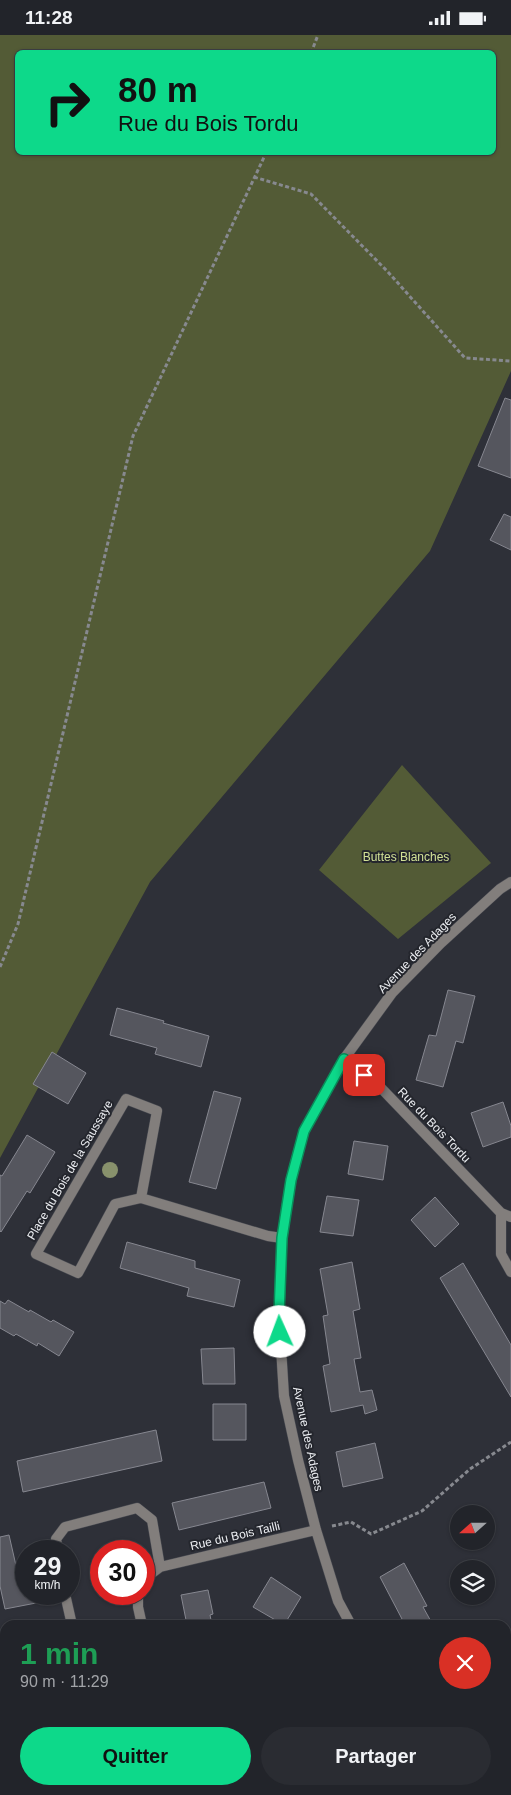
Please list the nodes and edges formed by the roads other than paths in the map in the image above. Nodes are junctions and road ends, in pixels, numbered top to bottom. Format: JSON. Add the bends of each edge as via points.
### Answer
{"nodes":[{"id":1,"x":511,"y":882,"type":"edge"},
{"id":2,"x":344,"y":1059,"type":"junction"},
{"id":3,"x":141,"y":1198,"type":"junction"},
{"id":4,"x":506,"y":1215,"type":"edge"},
{"id":5,"x":282,"y":1238,"type":"junction"},
{"id":6,"x":511,"y":1272,"type":"edge"},
{"id":7,"x":316,"y":1530,"type":"junction"},
{"id":8,"x":56,"y":1540,"type":"edge"},
{"id":9,"x":160,"y":1567,"type":"junction"},
{"id":10,"x":155,"y":1571,"type":"edge"},
{"id":11,"x":67,"y":1605,"type":"edge"},
{"id":12,"x":138,"y":1605,"type":"edge"},
{"id":13,"x":71,"y":1620,"type":"edge"},
{"id":14,"x":141,"y":1620,"type":"edge"},
{"id":15,"x":348,"y":1620,"type":"edge"}],
"edges":[{"from":1,"to":2,"type":"street","name":"Avenue des Adages","via":[[441,943],[392,993]]},
{"from":2,"to":4,"type":"street","name":"Rue du Bois Tordu","via":[[382,1089]]},
{"from":2,"to":5,"type":"street","name":"Avenue des Adages","via":[[304,1131],[291,1180]]},
{"from":3,"to":3,"type":"street","name":"Place du Bois de la Saussaye","via":[[157,1111],[126,1099],[36,1254],[78,1273],[115,1203]]},
{"from":3,"to":5,"type":"street"},
{"from":4,"to":6,"type":"street","via":[[501,1254]]},
{"from":5,"to":7,"type":"street","name":"Avenue des Adages","via":[[279,1315],[284,1396]]},
{"from":7,"to":9,"type":"street","name":"Rue du Bois Tailli"},
{"from":7,"to":15,"type":"street","name":"Avenue des Adages","via":[[338,1601]]},
{"from":8,"to":9,"type":"street","via":[[65,1527],[137,1508],[152,1520]]},
{"from":9,"to":10,"type":"street"},
{"from":11,"to":13,"type":"street"},
{"from":12,"to":14,"type":"street"}]}
